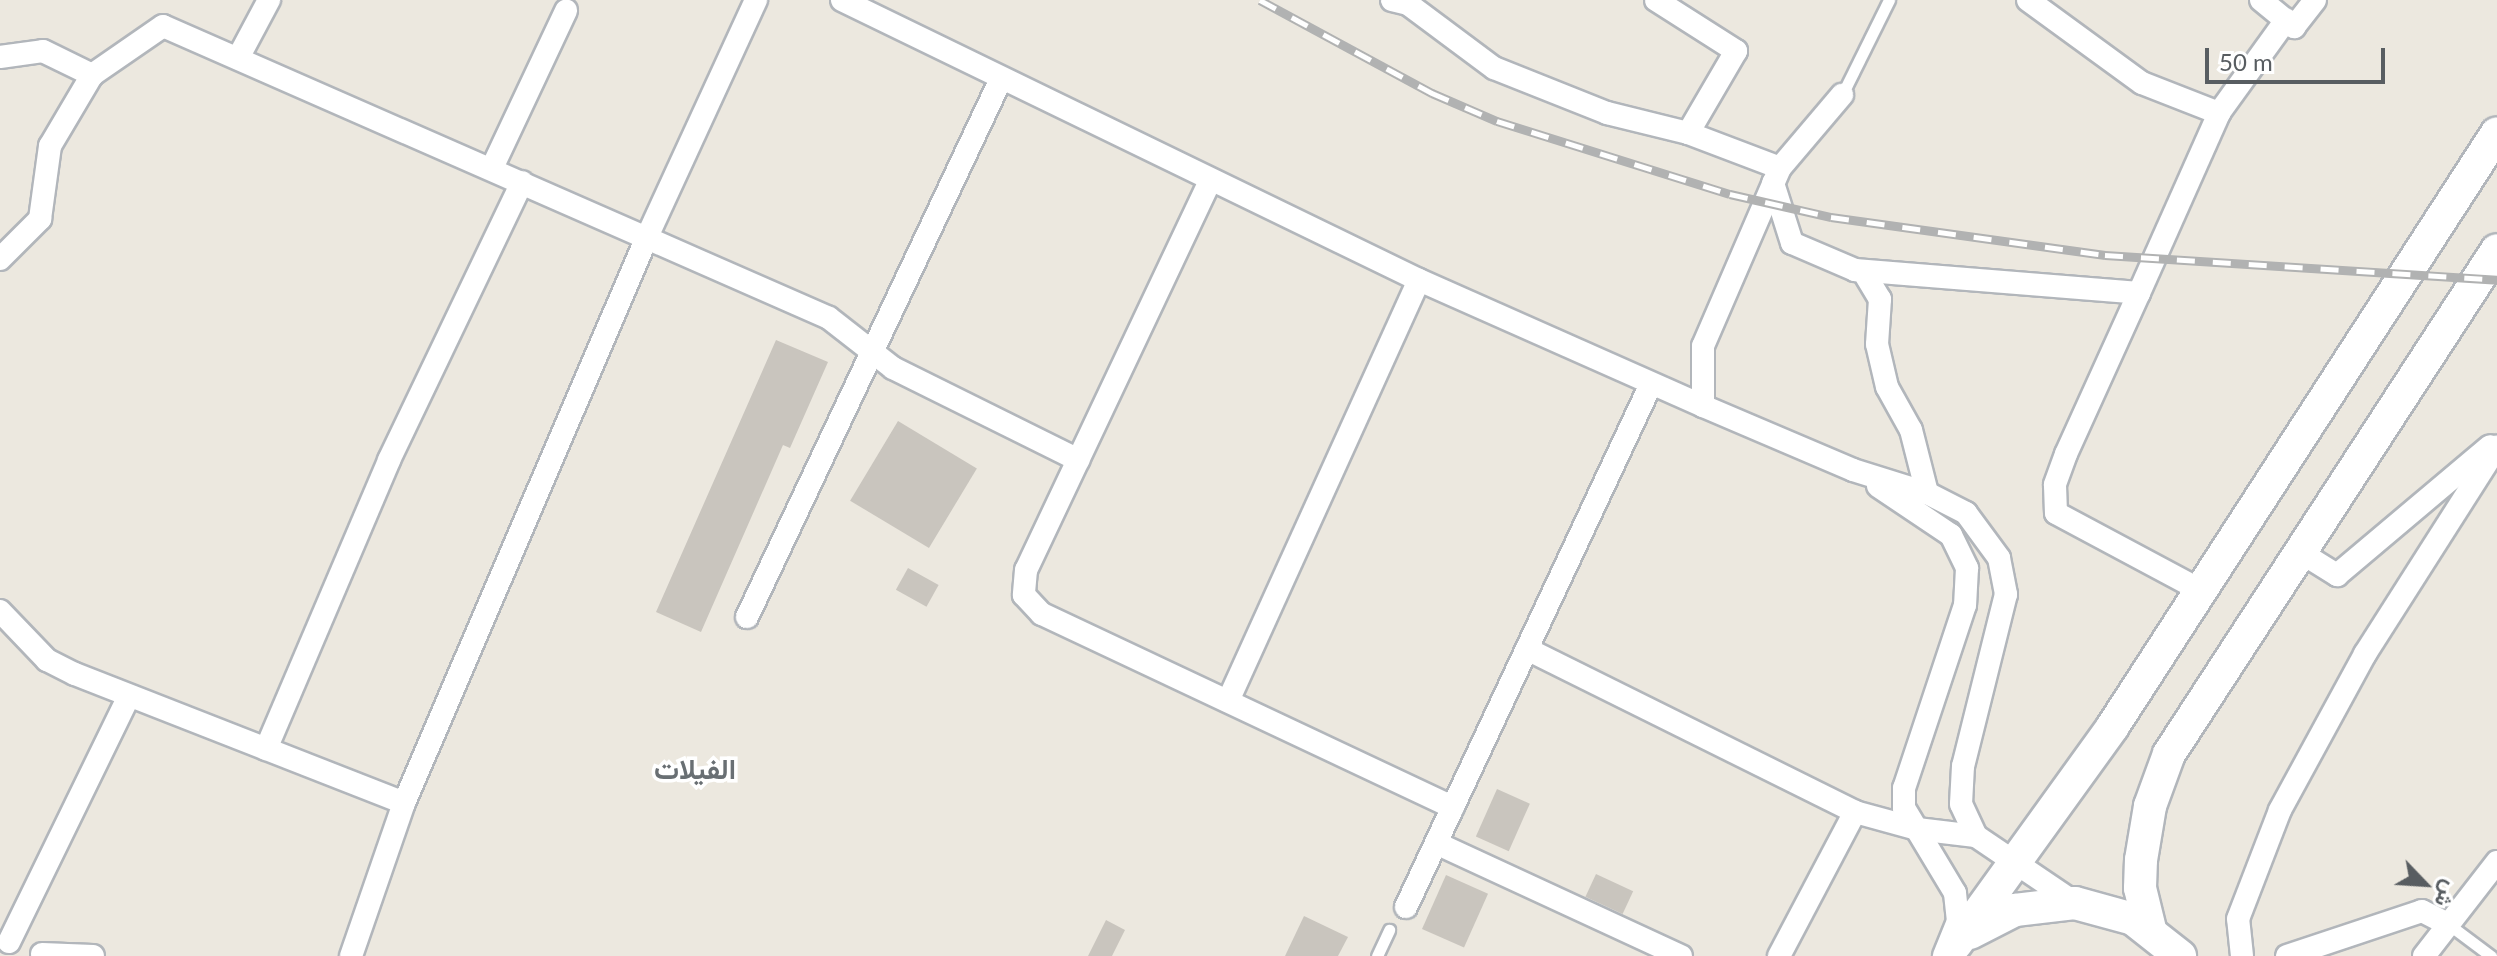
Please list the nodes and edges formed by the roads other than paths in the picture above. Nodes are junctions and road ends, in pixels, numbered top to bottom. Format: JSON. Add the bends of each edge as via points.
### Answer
{"nodes":[{"id":1,"x":269,"y":0,"type":"edge"},
{"id":2,"x":756,"y":0,"type":"edge"},
{"id":3,"x":842,"y":0,"type":"edge"},
{"id":4,"x":1656,"y":0,"type":"edge"},
{"id":5,"x":1889,"y":0,"type":"edge"},
{"id":6,"x":2028,"y":0,"type":"edge"},
{"id":7,"x":2261,"y":0,"type":"edge"},
{"id":8,"x":2315,"y":0,"type":"edge"},
{"id":9,"x":1404,"y":1,"type":"edge"},
{"id":10,"x":566,"y":11,"type":"dead end"},
{"id":11,"x":2286,"y":20,"type":"junction"},
{"id":12,"x":0,"y":57,"type":"edge"},
{"id":13,"x":238,"y":58,"type":"junction"},
{"id":14,"x":92,"y":75,"type":"junction"},
{"id":15,"x":1000,"y":81,"type":"junction"},
{"id":16,"x":1842,"y":95,"type":"joint"},
{"id":17,"x":2219,"y":113,"type":"junction"},
{"id":18,"x":1688,"y":133,"type":"junction"},
{"id":19,"x":2497,"y":133,"type":"edge"},
{"id":20,"x":492,"y":168,"type":"junction"},
{"id":21,"x":1776,"y":175,"type":"junction"},
{"id":22,"x":1210,"y":181,"type":"junction"},
{"id":23,"x":522,"y":182,"type":"junction"},
{"id":24,"x":647,"y":237,"type":"junction"},
{"id":25,"x":2497,"y":250,"type":"edge"},
{"id":26,"x":0,"y":259,"type":"edge"},
{"id":27,"x":1863,"y":271,"type":"junction"},
{"id":28,"x":1419,"y":280,"type":"junction"},
{"id":29,"x":2139,"y":293,"type":"junction"},
{"id":30,"x":872,"y":352,"type":"junction"},
{"id":31,"x":1651,"y":384,"type":"junction"},
{"id":32,"x":1703,"y":406,"type":"junction"},
{"id":33,"x":2497,"y":440,"type":"edge"},
{"id":34,"x":2497,"y":447,"type":"edge"},
{"id":35,"x":1078,"y":460,"type":"junction"},
{"id":36,"x":1853,"y":470,"type":"junction"},
{"id":37,"x":1927,"y":493,"type":"junction"},
{"id":38,"x":2300,"y":552,"type":"junction"},
{"id":39,"x":2202,"y":591,"type":"junction"},
{"id":40,"x":0,"y":611,"type":"edge"},
{"id":41,"x":747,"y":617,"type":"dead end"},
{"id":42,"x":1527,"y":649,"type":"junction"},
{"id":43,"x":128,"y":698,"type":"junction"},
{"id":44,"x":1228,"y":701,"type":"junction"},
{"id":45,"x":266,"y":749,"type":"junction"},
{"id":46,"x":404,"y":803,"type":"junction"},
{"id":47,"x":1453,"y":807,"type":"junction"},
{"id":48,"x":1855,"y":812,"type":"junction"},
{"id":49,"x":1917,"y":829,"type":"junction"},
{"id":50,"x":1976,"y":836,"type":"junction"},
{"id":51,"x":1436,"y":843,"type":"junction"},
{"id":52,"x":2497,"y":862,"type":"edge"},
{"id":53,"x":2014,"y":867,"type":"junction"},
{"id":54,"x":2075,"y":903,"type":"junction"},
{"id":55,"x":1406,"y":907,"type":"dead end"},
{"id":56,"x":2448,"y":924,"type":"junction"},
{"id":57,"x":2150,"y":929,"type":"junction"},
{"id":58,"x":1389,"y":930,"type":"dead end"},
{"id":59,"x":5,"y":940,"type":"edge"},
{"id":60,"x":1948,"y":952,"type":"edge"},
{"id":61,"x":44,"y":955,"type":"edge"},
{"id":62,"x":93,"y":956,"type":"edge"},
{"id":63,"x":351,"y":956,"type":"edge"},
{"id":64,"x":1377,"y":956,"type":"edge"},
{"id":65,"x":1681,"y":956,"type":"edge"},
{"id":66,"x":1779,"y":956,"type":"edge"},
{"id":67,"x":2180,"y":956,"type":"edge"},
{"id":68,"x":2242,"y":956,"type":"edge"},
{"id":69,"x":2287,"y":956,"type":"edge"},
{"id":70,"x":2424,"y":956,"type":"edge"},
{"id":71,"x":2491,"y":956,"type":"edge"}],
"edges":[{"from":1,"to":13,"type":"street"},
{"from":2,"to":24,"type":"street"},
{"from":3,"to":15,"type":"street"},
{"from":4,"to":18,"type":"street","via":[[1736,51]]},
{"from":5,"to":16,"type":"lane"},
{"from":6,"to":17,"type":"street","via":[[2142,83]]},
{"from":7,"to":11,"type":"street"},
{"from":8,"to":11,"type":"street","via":[[2294,27]]},
{"from":9,"to":18,"type":"street","via":[[1494,68],[1607,113]]},
{"from":10,"to":20,"type":"street"},
{"from":11,"to":17,"type":"street"},
{"from":12,"to":14,"type":"street","via":[[43,51]]},
{"from":13,"to":14,"type":"street","via":[[163,26]]},
{"from":13,"to":20,"type":"street"},
{"from":14,"to":26,"type":"street","via":[[50,146],[40,219]]},
{"from":15,"to":22,"type":"street"},
{"from":15,"to":30,"type":"street"},
{"from":16,"to":21,"type":"street"},
{"from":17,"to":29,"type":"street"},
{"from":18,"to":21,"type":"street"},
{"from":19,"to":39,"type":"main road"},
{"from":20,"to":23,"type":"street"},
{"from":21,"to":27,"type":"street","via":[[1792,243]]},
{"from":21,"to":32,"type":"street","via":[[1703,346]]},
{"from":22,"to":28,"type":"street"},
{"from":22,"to":35,"type":"street"},
{"from":23,"to":24,"type":"street"},
{"from":23,"to":45,"type":"street","via":[[389,460]]},
{"from":24,"to":30,"type":"street","via":[[829,318]]},
{"from":24,"to":46,"type":"street"},
{"from":25,"to":38,"type":"main road"},
{"from":27,"to":29,"type":"street"},
{"from":27,"to":37,"type":"street","via":[[1880,299],[1877,344],[1884,373],[1911,430]]},
{"from":28,"to":31,"type":"street"},
{"from":28,"to":44,"type":"street"},
{"from":29,"to":39,"type":"street","via":[[2066,454],[2055,485],[2056,513]]},
{"from":30,"to":35,"type":"street","via":[[893,368]]},
{"from":30,"to":41,"type":"street"},
{"from":31,"to":32,"type":"street"},
{"from":31,"to":42,"type":"street"},
{"from":32,"to":36,"type":"street"},
{"from":33,"to":38,"type":"street","via":[[2337,575]]},
{"from":34,"to":68,"type":"street","via":[[2365,654],[2280,810],[2238,919]]},
{"from":35,"to":44,"type":"street","via":[[1026,570],[1022,584],[1030,606]]},
{"from":36,"to":37,"type":"street"},
{"from":36,"to":49,"type":"street","via":[[1936,522],[1958,545],[1967,568],[1965,605],[1904,788],[1904,808]]},
{"from":37,"to":50,"type":"street","via":[[1979,526],[2004,576],[2001,625],[1960,785],[1961,804]]},
{"from":38,"to":57,"type":"main road","via":[[2158,779],[2140,874]]},
{"from":39,"to":53,"type":"main road"},
{"from":40,"to":43,"type":"street","via":[[47,660]]},
{"from":42,"to":47,"type":"street"},
{"from":42,"to":48,"type":"street"},
{"from":43,"to":45,"type":"street"},
{"from":43,"to":59,"type":"street"},
{"from":44,"to":47,"type":"street"},
{"from":45,"to":46,"type":"street"},
{"from":46,"to":63,"type":"street"},
{"from":47,"to":51,"type":"street"},
{"from":48,"to":49,"type":"street"},
{"from":48,"to":66,"type":"street"},
{"from":49,"to":50,"type":"street"},
{"from":49,"to":60,"type":"street","via":[[1947,874],[1958,906]]},
{"from":50,"to":53,"type":"street"},
{"from":51,"to":55,"type":"street"},
{"from":51,"to":65,"type":"street"},
{"from":52,"to":56,"type":"street"},
{"from":53,"to":54,"type":"street"},
{"from":53,"to":60,"type":"main road"},
{"from":54,"to":57,"type":"main road","via":[[2114,911]]},
{"from":54,"to":60,"type":"main road","via":[[2015,910],[1984,923]]},
{"from":56,"to":69,"type":"street","via":[[2422,911]]},
{"from":56,"to":70,"type":"street"},
{"from":56,"to":71,"type":"lane"},
{"from":57,"to":67,"type":"main road"},
{"from":58,"to":64,"type":"lane"},
{"from":59,"to":61,"type":"street"},
{"from":61,"to":62,"type":"street"}]}
